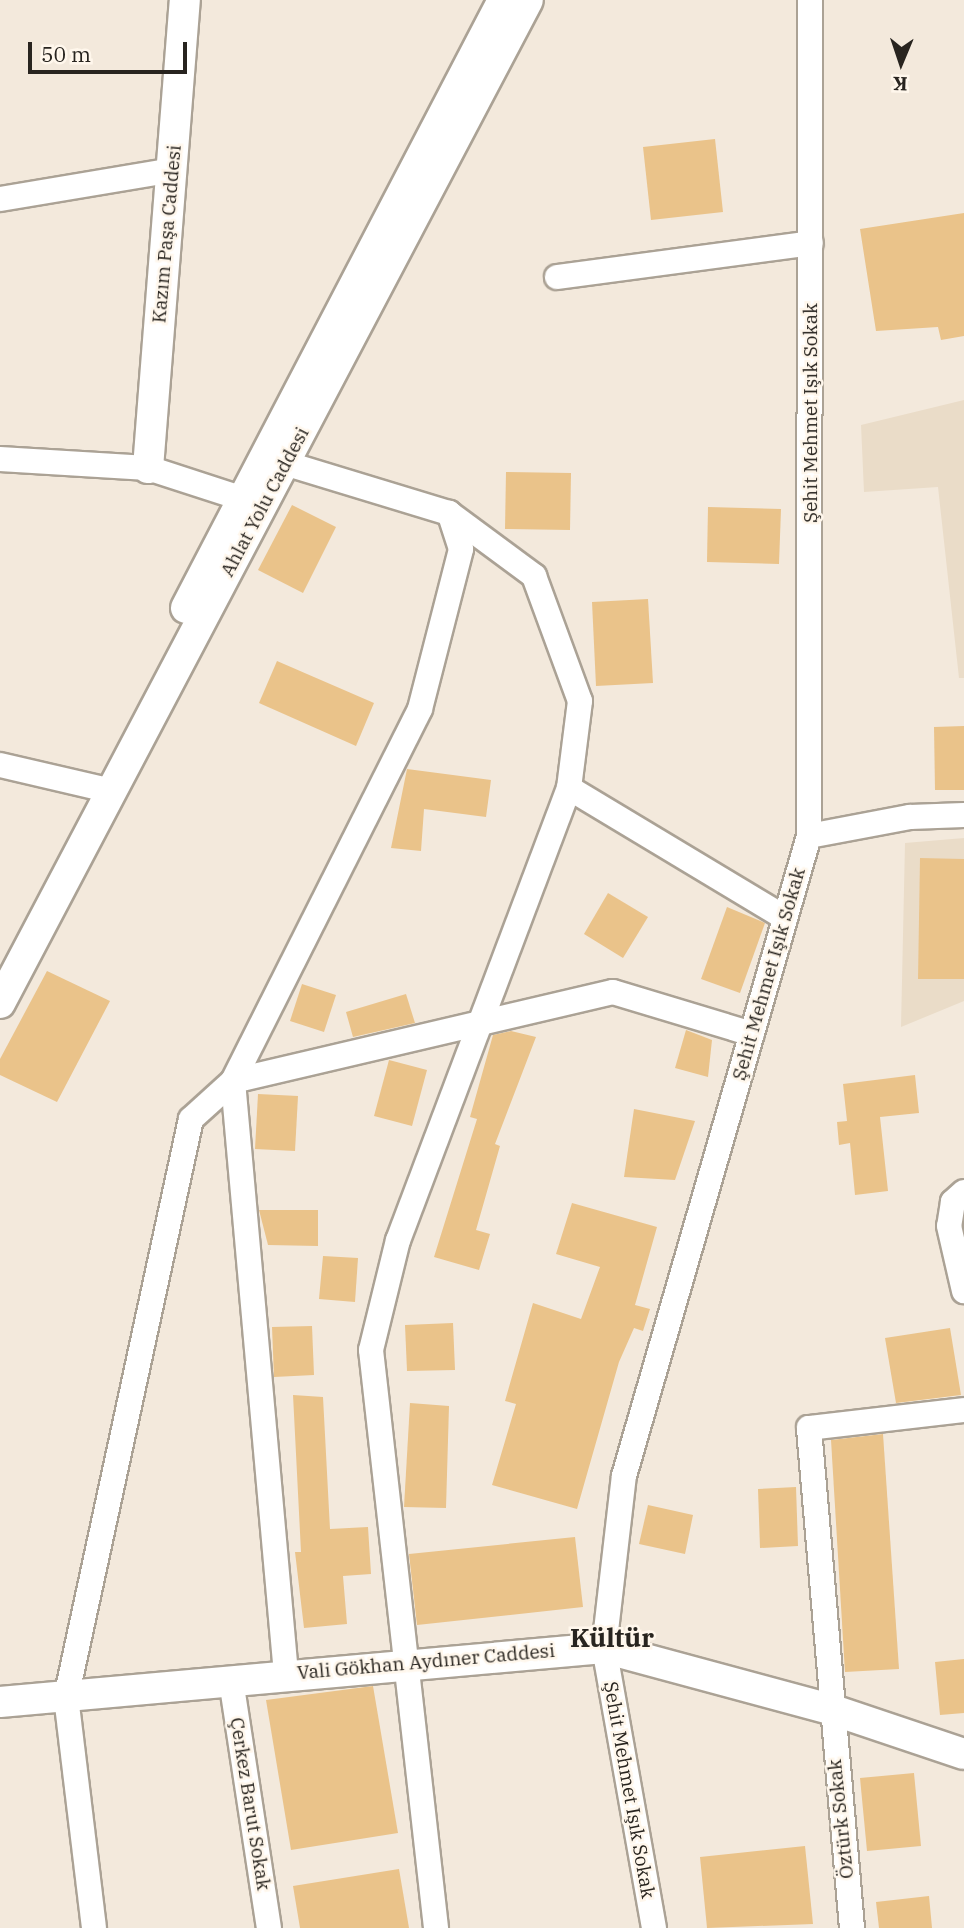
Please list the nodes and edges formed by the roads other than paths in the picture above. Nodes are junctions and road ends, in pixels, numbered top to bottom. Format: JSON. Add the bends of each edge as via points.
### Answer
{"nodes":[{"id":1,"x":185,"y":0,"type":"edge"},
{"id":2,"x":503,"y":0,"type":"edge"},
{"id":3,"x":528,"y":0,"type":"edge"},
{"id":4,"x":810,"y":0,"type":"edge"},
{"id":5,"x":173,"y":170,"type":"junction"},
{"id":6,"x":0,"y":199,"type":"edge"},
{"id":7,"x":811,"y":243,"type":"junction"},
{"id":8,"x":557,"y":277,"type":"dead end"},
{"id":9,"x":0,"y":458,"type":"edge"},
{"id":10,"x":274,"y":461,"type":"junction"},
{"id":11,"x":148,"y":468,"type":"junction"},
{"id":12,"x":253,"y":501,"type":"junction"},
{"id":13,"x":449,"y":513,"type":"junction"},
{"id":14,"x":0,"y":765,"type":"edge"},
{"id":15,"x":569,"y":788,"type":"junction"},
{"id":16,"x":102,"y":789,"type":"junction"},
{"id":17,"x":964,"y":815,"type":"edge"},
{"id":18,"x":809,"y":836,"type":"junction"},
{"id":19,"x":48,"y":891,"type":"junction"},
{"id":20,"x":785,"y":918,"type":"junction"},
{"id":21,"x":0,"y":962,"type":"edge"},
{"id":22,"x":0,"y":1003,"type":"edge"},
{"id":23,"x":480,"y":1027,"type":"junction"},
{"id":24,"x":752,"y":1034,"type":"junction"},
{"id":25,"x":233,"y":1082,"type":"junction"},
{"id":26,"x":964,"y":1192,"type":"edge"},
{"id":27,"x":964,"y":1291,"type":"edge"},
{"id":28,"x":964,"y":1410,"type":"edge"},
{"id":29,"x":604,"y":1648,"type":"junction"},
{"id":30,"x":403,"y":1662,"type":"junction"},
{"id":31,"x":286,"y":1674,"type":"junction"},
{"id":32,"x":231,"y":1680,"type":"junction"},
{"id":33,"x":66,"y":1698,"type":"junction"},
{"id":34,"x":0,"y":1702,"type":"edge"},
{"id":35,"x":830,"y":1709,"type":"junction"},
{"id":36,"x":964,"y":1754,"type":"edge"},
{"id":37,"x":94,"y":1928,"type":"edge"},
{"id":38,"x":269,"y":1928,"type":"edge"},
{"id":39,"x":436,"y":1928,"type":"edge"},
{"id":40,"x":654,"y":1928,"type":"edge"},
{"id":41,"x":852,"y":1928,"type":"edge"}],
"edges":[{"from":1,"to":5,"type":"street","name":"Kazım Paşa Caddesi"},
{"from":2,"to":10,"type":"street","name":"Ahlat Yolu Caddesi"},
{"from":3,"to":10,"type":"street","name":"Ahlat Yolu Caddesi"},
{"from":4,"to":7,"type":"street","name":"Şehit Mehmet Işık Sokak"},
{"from":5,"to":6,"type":"street"},
{"from":5,"to":11,"type":"street","name":"Kazım Paşa Caddesi"},
{"from":7,"to":8,"type":"street"},
{"from":7,"to":18,"type":"street","name":"Şehit Mehmet Işık Sokak"},
{"from":9,"to":11,"type":"street"},
{"from":10,"to":12,"type":"street","name":"Ahlat Yolu Caddesi"},
{"from":10,"to":13,"type":"street"},
{"from":11,"to":12,"type":"street"},
{"from":12,"to":16,"type":"street","name":"Ahlat Yolu Caddesi"},
{"from":13,"to":15,"type":"street","via":[[534,576],[580,701]]},
{"from":13,"to":25,"type":"street","via":[[461,549],[420,709]]},
{"from":14,"to":16,"type":"street"},
{"from":15,"to":20,"type":"street"},
{"from":15,"to":23,"type":"street"},
{"from":16,"to":19,"type":"street","name":"Ahlat Yolu Caddesi"},
{"from":17,"to":18,"type":"street","via":[[910,817]]},
{"from":18,"to":20,"type":"street","name":"Şehit Mehmet Işık Sokak"},
{"from":19,"to":21,"type":"street","name":"Ahlat Yolu Caddesi"},
{"from":19,"to":22,"type":"street","name":"Ahlat Yolu Caddesi"},
{"from":20,"to":24,"type":"street","name":"Şehit Mehmet Işık Sokak"},
{"from":23,"to":24,"type":"street","via":[[613,992]]},
{"from":23,"to":25,"type":"street"},
{"from":23,"to":30,"type":"street","via":[[397,1240],[371,1350]]},
{"from":24,"to":29,"type":"street","name":"Şehit Mehmet Işık Sokak","via":[[624,1476]]},
{"from":25,"to":31,"type":"street"},
{"from":25,"to":33,"type":"street","via":[[191,1119]]},
{"from":26,"to":27,"type":"street","via":[[953,1202],[949,1226]]},
{"from":28,"to":35,"type":"street","name":"Öztürk Sokak","via":[[809,1428]]},
{"from":29,"to":30,"type":"street","name":"Vali Gökhan Aydıner Caddesi"},
{"from":29,"to":35,"type":"street","name":"Vali Gökhan Aydıner Caddesi"},
{"from":29,"to":40,"type":"street","name":"Şehit Mehmet Işık Sokak"},
{"from":30,"to":31,"type":"street","name":"Vali Gökhan Aydıner Caddesi"},
{"from":30,"to":39,"type":"street"},
{"from":31,"to":32,"type":"street","name":"Vali Gökhan Aydıner Caddesi"},
{"from":32,"to":33,"type":"street","name":"Vali Gökhan Aydıner Caddesi"},
{"from":32,"to":38,"type":"street","name":"Çerkez Barut Sokak"},
{"from":33,"to":34,"type":"street","name":"Vali Gökhan Aydıner Caddesi"},
{"from":33,"to":37,"type":"street"},
{"from":35,"to":36,"type":"street","name":"Vali Gökhan Aydıner Caddesi"},
{"from":35,"to":41,"type":"street","name":"Öztürk Sokak"}]}
